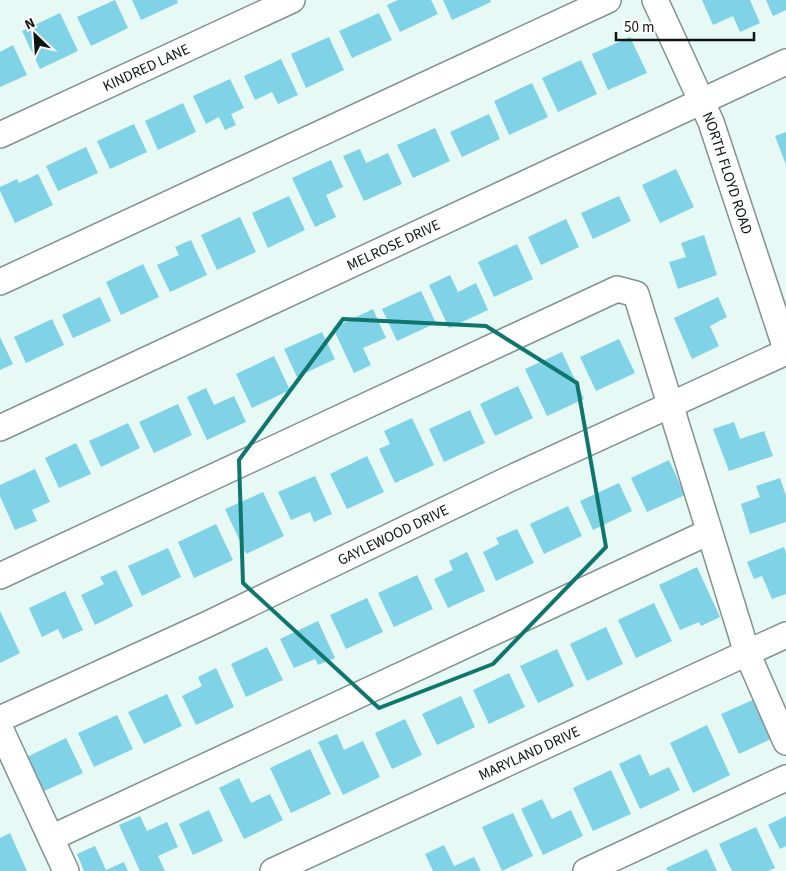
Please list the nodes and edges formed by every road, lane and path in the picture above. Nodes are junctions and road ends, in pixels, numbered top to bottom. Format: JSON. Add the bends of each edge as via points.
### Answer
{"nodes":[{"id":1,"x":292,"y":0,"type":"edge"},
{"id":2,"x":608,"y":0,"type":"edge"},
{"id":3,"x":655,"y":0,"type":"edge"},
{"id":4,"x":786,"y":62,"type":"edge"},
{"id":5,"x":701,"y":103,"type":"junction"},
{"id":6,"x":0,"y":134,"type":"edge"},
{"id":7,"x":0,"y":282,"type":"edge"},
{"id":8,"x":786,"y":351,"type":"edge"},
{"id":9,"x":670,"y":406,"type":"junction"},
{"id":10,"x":0,"y":428,"type":"edge"},
{"id":11,"x":709,"y":532,"type":"junction"},
{"id":12,"x":0,"y":576,"type":"edge"},
{"id":13,"x":786,"y":635,"type":"edge"},
{"id":14,"x":747,"y":653,"type":"junction"},
{"id":15,"x":0,"y":719,"type":"edge"},
{"id":16,"x":0,"y":728,"type":"edge"},
{"id":17,"x":786,"y":742,"type":"edge"},
{"id":18,"x":786,"y":778,"type":"edge"},
{"id":19,"x":51,"y":838,"type":"junction"},
{"id":20,"x":66,"y":871,"type":"edge"},
{"id":21,"x":273,"y":871,"type":"edge"},
{"id":22,"x":586,"y":871,"type":"edge"}],
"edges":[{"from":1,"to":6,"type":"street","name":"KINDRED LANE"},
{"from":2,"to":7,"type":"street"},
{"from":3,"to":5,"type":"street","name":"NORTH FLOYD ROAD"},
{"from":4,"to":5,"type":"street","name":"MELROSE DRIVE"},
{"from":5,"to":8,"type":"street","name":"NORTH FLOYD ROAD","via":[[711,122]]},
{"from":5,"to":10,"type":"street","name":"MELROSE DRIVE"},
{"from":8,"to":9,"type":"street","name":"GAYLEWOOD DRIVE"},
{"from":9,"to":11,"type":"street"},
{"from":9,"to":12,"type":"street","via":[[636,294],[617,289]]},
{"from":9,"to":15,"type":"street","name":"GAYLEWOOD DRIVE"},
{"from":11,"to":14,"type":"street"},
{"from":11,"to":19,"type":"street"},
{"from":13,"to":14,"type":"street","name":"MARYLAND DRIVE"},
{"from":14,"to":17,"type":"street"},
{"from":14,"to":21,"type":"street","name":"MARYLAND DRIVE"},
{"from":16,"to":19,"type":"street"},
{"from":18,"to":22,"type":"street"},
{"from":19,"to":20,"type":"street"}]}
